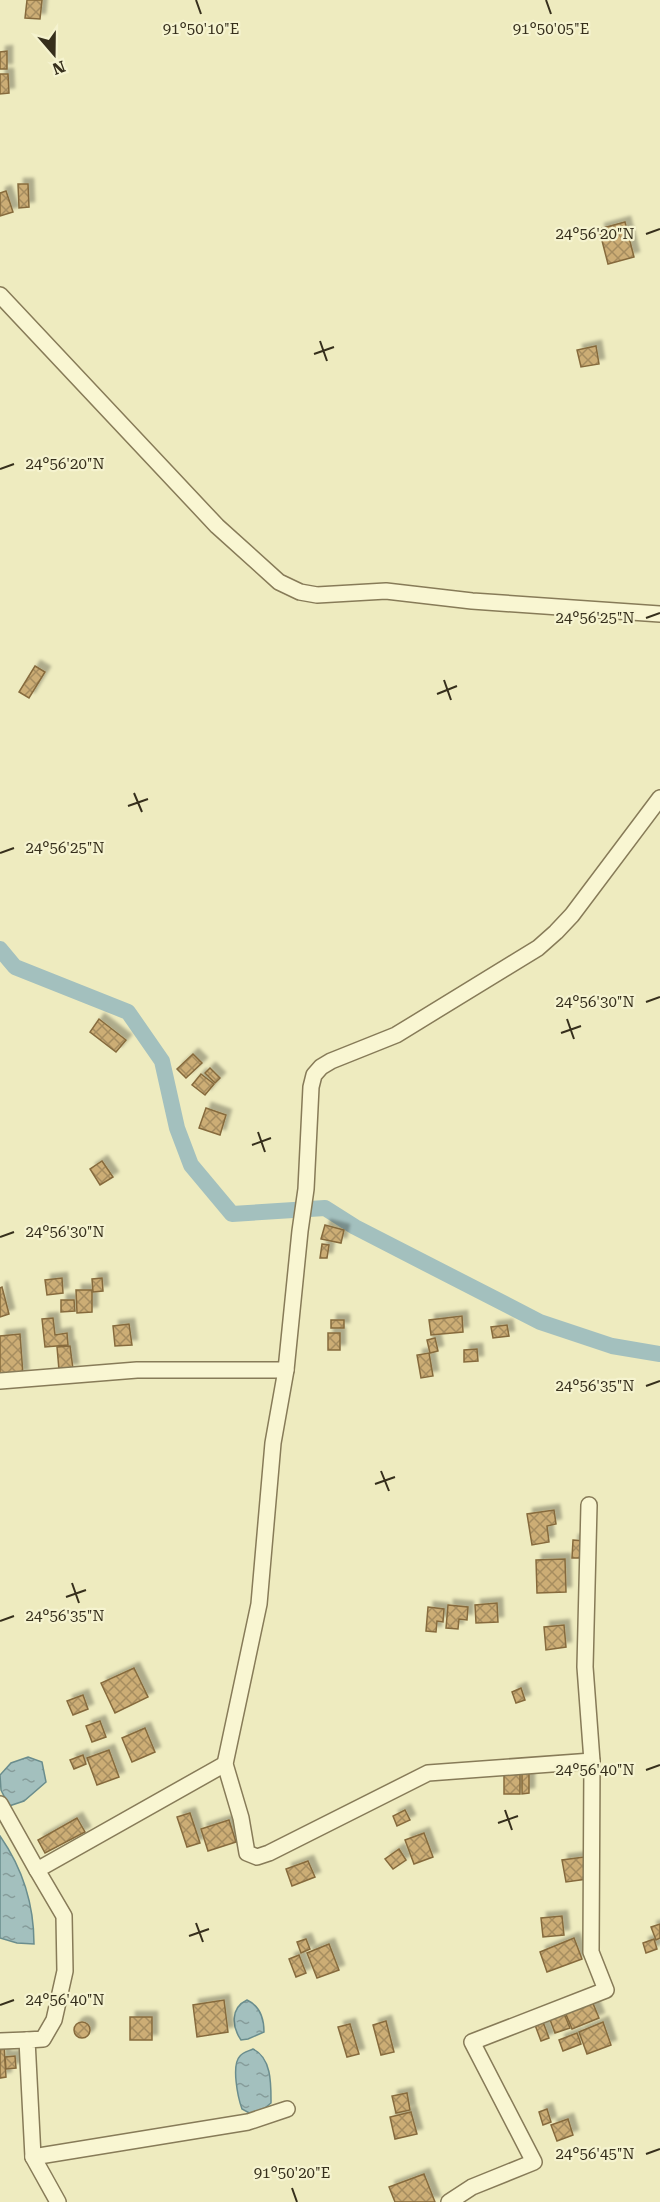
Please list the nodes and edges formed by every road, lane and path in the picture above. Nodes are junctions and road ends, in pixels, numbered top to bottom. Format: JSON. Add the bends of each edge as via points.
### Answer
{"nodes":[{"id":1,"x":0,"y":295,"type":"edge"},
{"id":2,"x":660,"y":614,"type":"edge"},
{"id":3,"x":660,"y":798,"type":"edge"},
{"id":4,"x":286,"y":1370,"type":"junction"},
{"id":5,"x":0,"y":1381,"type":"edge"},
{"id":6,"x":589,"y":1505,"type":"dead end"},
{"id":7,"x":592,"y":1761,"type":"junction"},
{"id":8,"x":225,"y":1764,"type":"junction"},
{"id":9,"x":0,"y":1804,"type":"edge"},
{"id":10,"x":37,"y":1870,"type":"junction"},
{"id":11,"x":27,"y":2040,"type":"junction"},
{"id":12,"x":0,"y":2042,"type":"edge"},
{"id":13,"x":287,"y":2109,"type":"dead end"},
{"id":14,"x":33,"y":2157,"type":"junction"},
{"id":15,"x":58,"y":2202,"type":"edge"},
{"id":16,"x":449,"y":2202,"type":"edge"}],
"edges":[{"from":1,"to":2,"type":"street","via":[[217,526],[279,582],[317,595],[387,591]]},
{"from":3,"to":4,"type":"street","via":[[572,915],[538,948],[396,1035],[359,1048],[321,1067],[314,1075]]},
{"from":4,"to":5,"type":"street","via":[[137,1370]]},
{"from":4,"to":8,"type":"street","via":[[273,1443],[259,1604]]},
{"from":6,"to":7,"type":"street","via":[[585,1667]]},
{"from":7,"to":8,"type":"street","via":[[428,1773],[256,1857],[247,1853]]},
{"from":7,"to":16,"type":"street","via":[[591,1952],[606,1990],[472,2043],[534,2162],[472,2187]]},
{"from":8,"to":10,"type":"street"},
{"from":9,"to":10,"type":"street"},
{"from":10,"to":11,"type":"street","via":[[64,1916],[65,1971],[54,2020],[43,2039]]},
{"from":11,"to":12,"type":"street"},
{"from":11,"to":14,"type":"street"},
{"from":13,"to":14,"type":"street","via":[[248,2122]]},
{"from":14,"to":15,"type":"street"}]}
